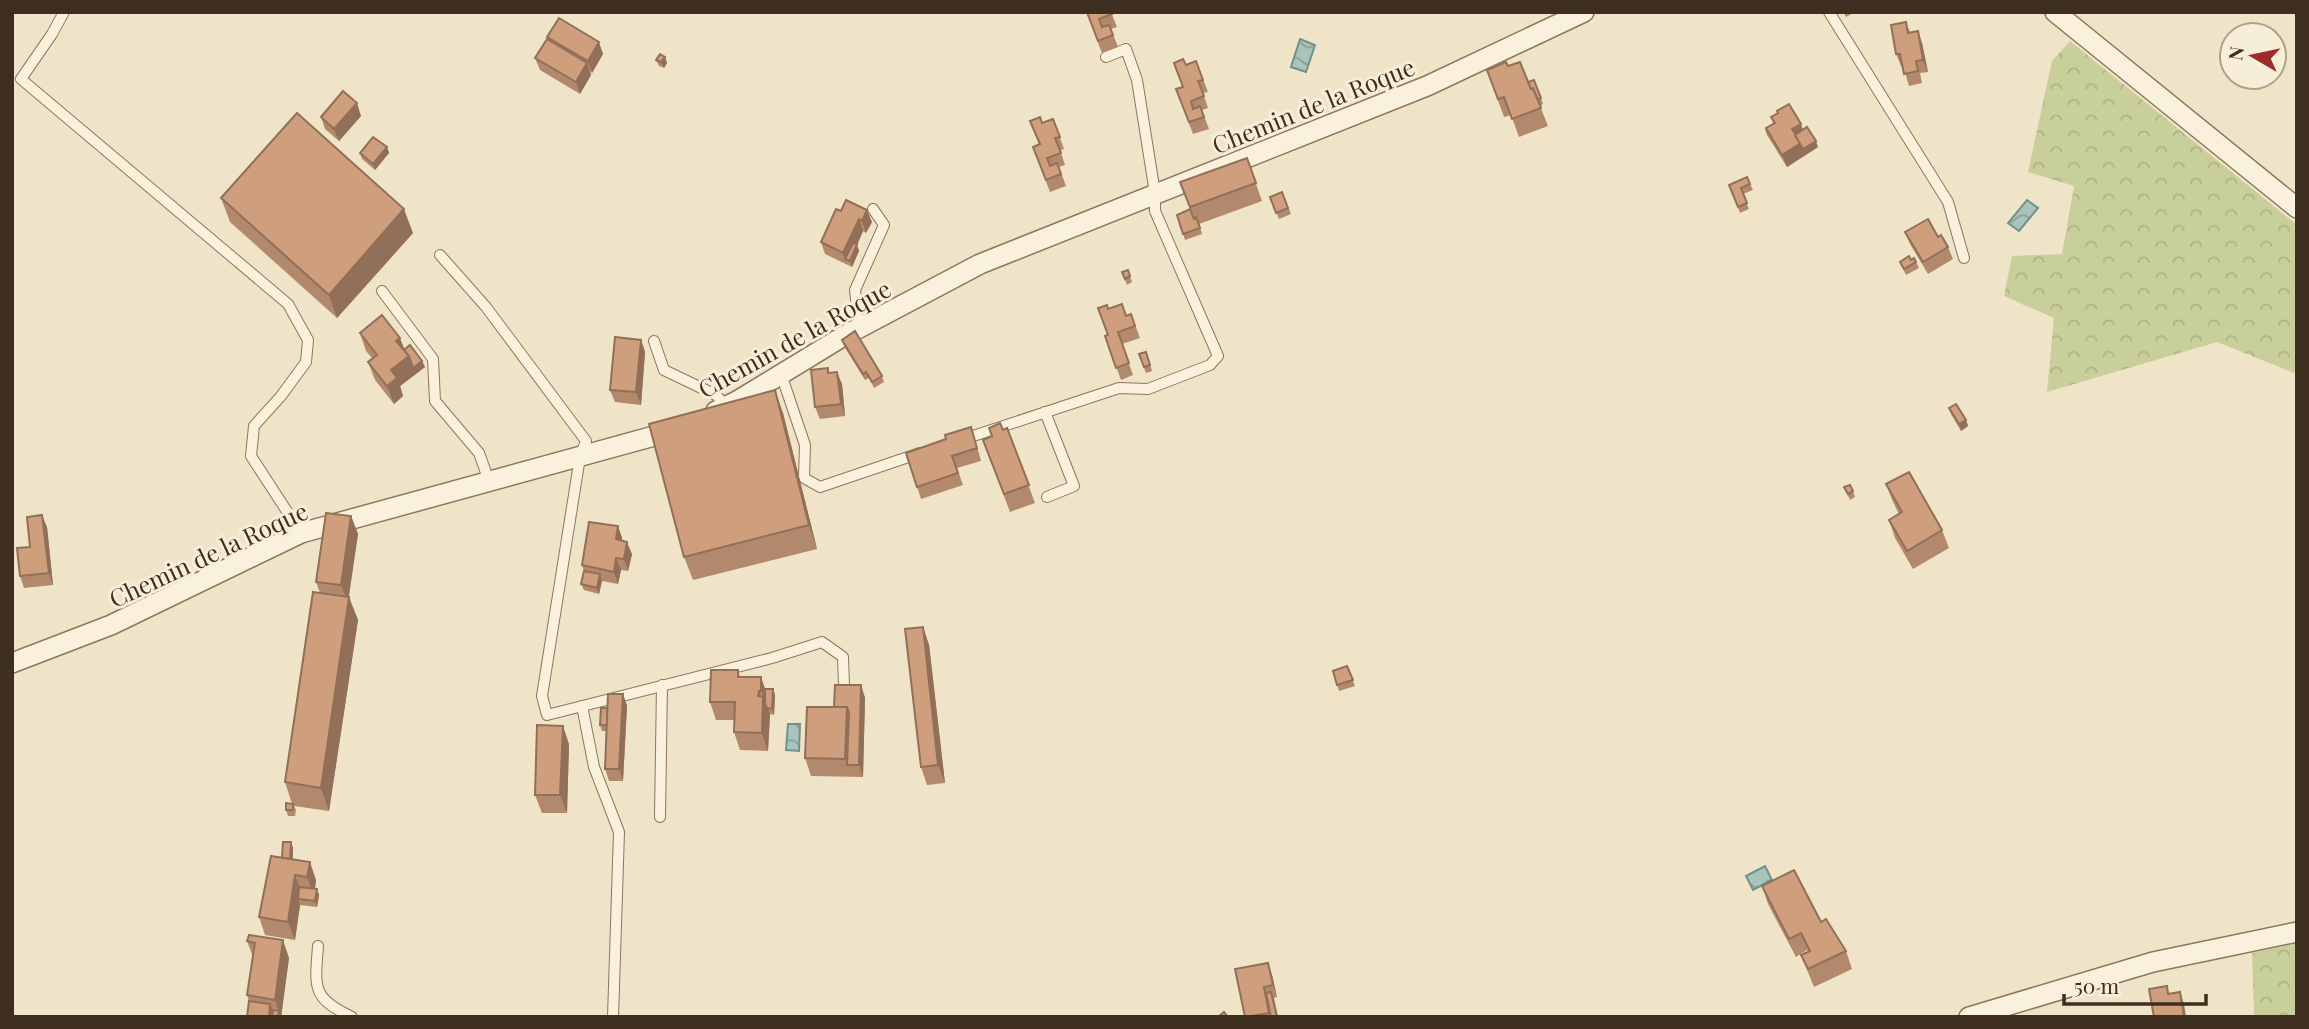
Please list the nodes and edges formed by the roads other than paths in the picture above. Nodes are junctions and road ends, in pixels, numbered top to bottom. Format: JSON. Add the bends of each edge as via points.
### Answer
{"nodes":[{"id":1,"x":64,"y":12,"type":"edge"},
{"id":2,"x":1584,"y":12,"type":"edge"},
{"id":3,"x":1829,"y":12,"type":"edge"},
{"id":4,"x":2055,"y":12,"type":"edge"},
{"id":5,"x":1106,"y":57,"type":"dead end"},
{"id":6,"x":17,"y":78,"type":"edge"},
{"id":7,"x":1155,"y":193,"type":"junction"},
{"id":8,"x":2297,"y":208,"type":"edge"},
{"id":9,"x":873,"y":209,"type":"dead end"},
{"id":10,"x":440,"y":255,"type":"dead end"},
{"id":11,"x":1964,"y":258,"type":"dead end"},
{"id":12,"x":382,"y":291,"type":"dead end"},
{"id":13,"x":859,"y":328,"type":"junction"},
{"id":14,"x":654,"y":341,"type":"dead end"},
{"id":15,"x":782,"y":374,"type":"junction"},
{"id":16,"x":726,"y":406,"type":"junction"},
{"id":17,"x":1045,"y":412,"type":"junction"},
{"id":18,"x":953,"y":442,"type":"edge"},
{"id":19,"x":927,"y":451,"type":"edge"},
{"id":20,"x":580,"y":457,"type":"junction"},
{"id":21,"x":489,"y":481,"type":"junction"},
{"id":22,"x":1047,"y":497,"type":"dead end"},
{"id":23,"x":301,"y":533,"type":"junction"},
{"id":24,"x":12,"y":663,"type":"edge"},
{"id":25,"x":662,"y":685,"type":"junction"},
{"id":26,"x":844,"y":686,"type":"edge"},
{"id":27,"x":582,"y":706,"type":"junction"},
{"id":28,"x":660,"y":817,"type":"dead end"},
{"id":29,"x":2297,"y":932,"type":"edge"},
{"id":30,"x":318,"y":946,"type":"dead end"},
{"id":31,"x":352,"y":1017,"type":"edge"},
{"id":32,"x":613,"y":1017,"type":"edge"},
{"id":33,"x":1969,"y":1017,"type":"edge"}],
"edges":[{"from":1,"to":6,"type":"lane"},
{"from":2,"to":7,"type":"street","name":"Chemin de la Roque","via":[[1427,86]]},
{"from":3,"to":11,"type":"lane","via":[[1948,202]]},
{"from":4,"to":8,"type":"street"},
{"from":5,"to":7,"type":"lane","via":[[1126,49],[1137,80]]},
{"from":6,"to":23,"type":"lane","via":[[288,304],[308,340],[306,362],[254,426],[251,456]]},
{"from":7,"to":13,"type":"street","name":"Chemin de la Roque","via":[[980,264]]},
{"from":7,"to":17,"type":"lane","via":[[1156,211],[1218,356],[1210,365],[1148,390],[1119,388]]},
{"from":9,"to":13,"type":"lane","via":[[884,225],[855,290]]},
{"from":10,"to":20,"type":"lane","via":[[486,307],[586,441]]},
{"from":12,"to":21,"type":"lane","via":[[433,359],[435,401],[479,453]]},
{"from":13,"to":15,"type":"street","name":"Chemin de la Roque"},
{"from":14,"to":16,"type":"lane","via":[[664,370],[716,395]]},
{"from":15,"to":16,"type":"street","name":"Chemin de la Roque"},
{"from":15,"to":19,"type":"lane","via":[[805,445],[804,478],[820,487]]},
{"from":16,"to":20,"type":"street","name":"Chemin de la Roque","via":[[670,433]]},
{"from":17,"to":18,"type":"lane"},
{"from":17,"to":22,"type":"lane","via":[[1073,486]]},
{"from":20,"to":21,"type":"street","name":"Chemin de la Roque"},
{"from":20,"to":27,"type":"lane","via":[[542,696],[547,715]]},
{"from":21,"to":23,"type":"street","name":"Chemin de la Roque"},
{"from":23,"to":24,"type":"street","name":"Chemin de la Roque","via":[[111,625]]},
{"from":25,"to":26,"type":"lane","via":[[822,642],[843,657]]},
{"from":25,"to":27,"type":"lane"},
{"from":25,"to":28,"type":"lane"},
{"from":27,"to":32,"type":"lane","via":[[594,767],[619,832]]},
{"from":29,"to":33,"type":"street","via":[[2153,962]]},
{"from":30,"to":31,"type":"lane","via":[[315,984],[329,1006]]}]}
